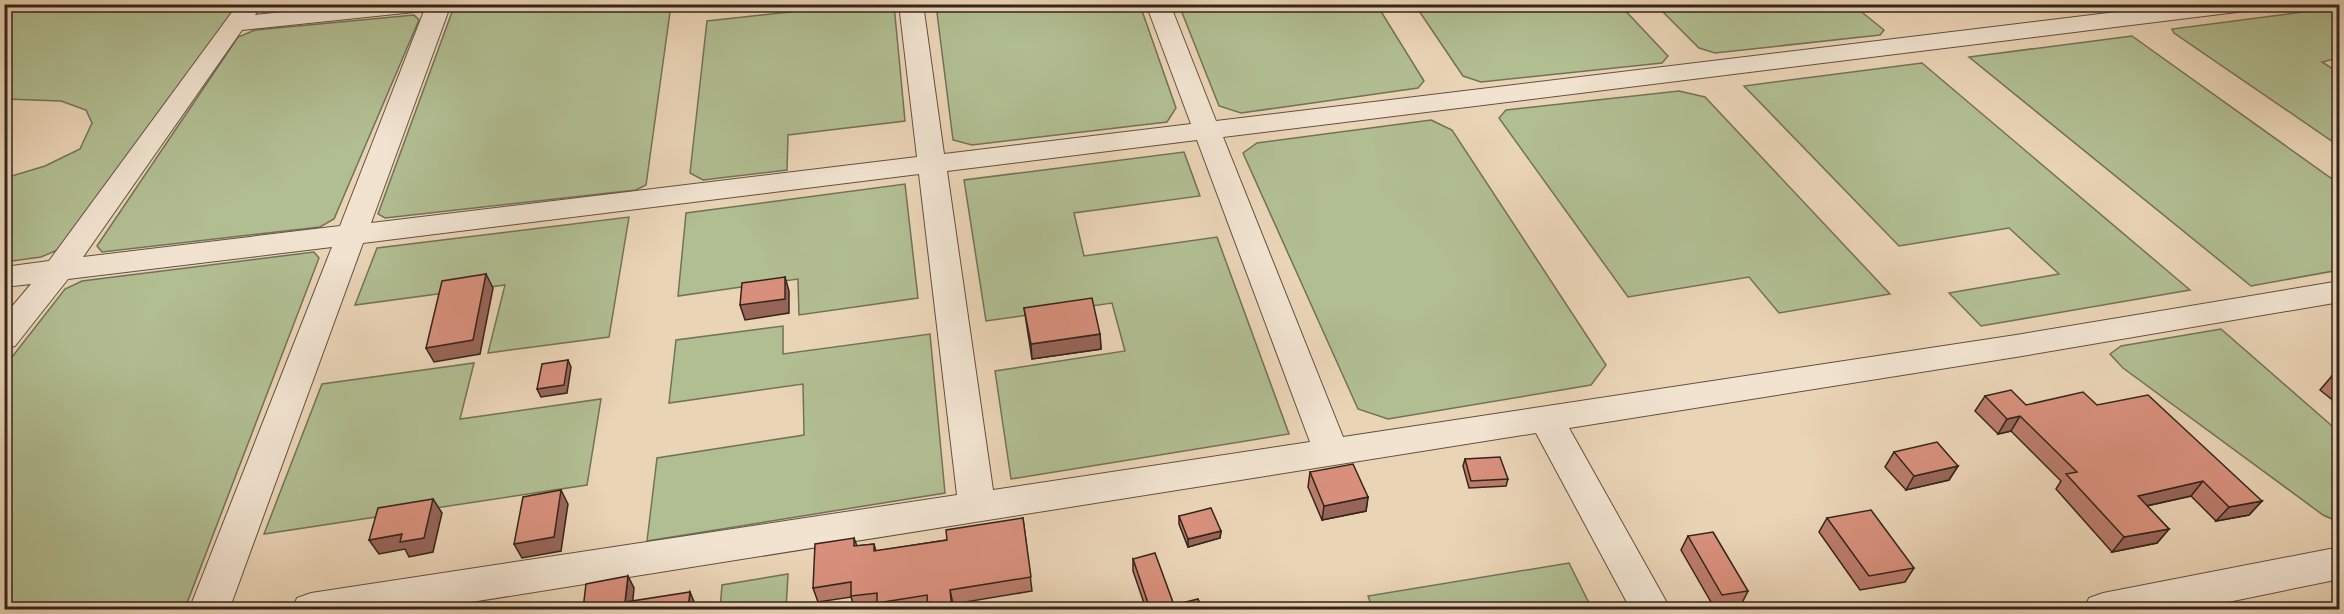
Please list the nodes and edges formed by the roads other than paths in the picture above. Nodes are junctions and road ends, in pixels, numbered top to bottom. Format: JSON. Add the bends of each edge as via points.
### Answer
{"nodes":[{"id":1,"x":428,"y":4,"type":"edge"},
{"id":2,"x":439,"y":4,"type":"edge"},
{"id":3,"x":911,"y":4,"type":"edge"},
{"id":4,"x":1158,"y":4,"type":"edge"},
{"id":5,"x":2245,"y":4,"type":"edge"},
{"id":6,"x":243,"y":14,"type":"edge"},
{"id":7,"x":1207,"y":131,"type":"junction"},
{"id":8,"x":932,"y":164,"type":"junction"},
{"id":9,"x":352,"y":235,"type":"junction"},
{"id":10,"x":58,"y":271,"type":"junction"},
{"id":11,"x":4,"y":277,"type":"edge"},
{"id":12,"x":2340,"y":291,"type":"edge"},
{"id":13,"x":4,"y":338,"type":"edge"},
{"id":14,"x":1546,"y":419,"type":"junction"},
{"id":15,"x":1331,"y":452,"type":"junction"},
{"id":16,"x":977,"y":507,"type":"junction"},
{"id":17,"x":2340,"y":563,"type":"edge"},
{"id":18,"x":209,"y":609,"type":"edge"},
{"id":19,"x":311,"y":609,"type":"edge"},
{"id":20,"x":1652,"y":609,"type":"edge"},
{"id":21,"x":2103,"y":609,"type":"edge"}],
"edges":[{"from":1,"to":6,"type":"street"},
{"from":2,"to":9,"type":"street"},
{"from":3,"to":8,"type":"street"},
{"from":4,"to":7,"type":"street"},
{"from":5,"to":7,"type":"street"},
{"from":6,"to":10,"type":"street"},
{"from":7,"to":8,"type":"street"},
{"from":7,"to":15,"type":"street"},
{"from":8,"to":9,"type":"street"},
{"from":8,"to":16,"type":"street"},
{"from":9,"to":10,"type":"street"},
{"from":9,"to":18,"type":"street"},
{"from":10,"to":11,"type":"street"},
{"from":10,"to":13,"type":"street"},
{"from":12,"to":14,"type":"street","via":[[2007,348]]},
{"from":14,"to":15,"type":"street"},
{"from":14,"to":20,"type":"street"},
{"from":15,"to":16,"type":"street"},
{"from":16,"to":19,"type":"street"},
{"from":17,"to":21,"type":"street"}]}
